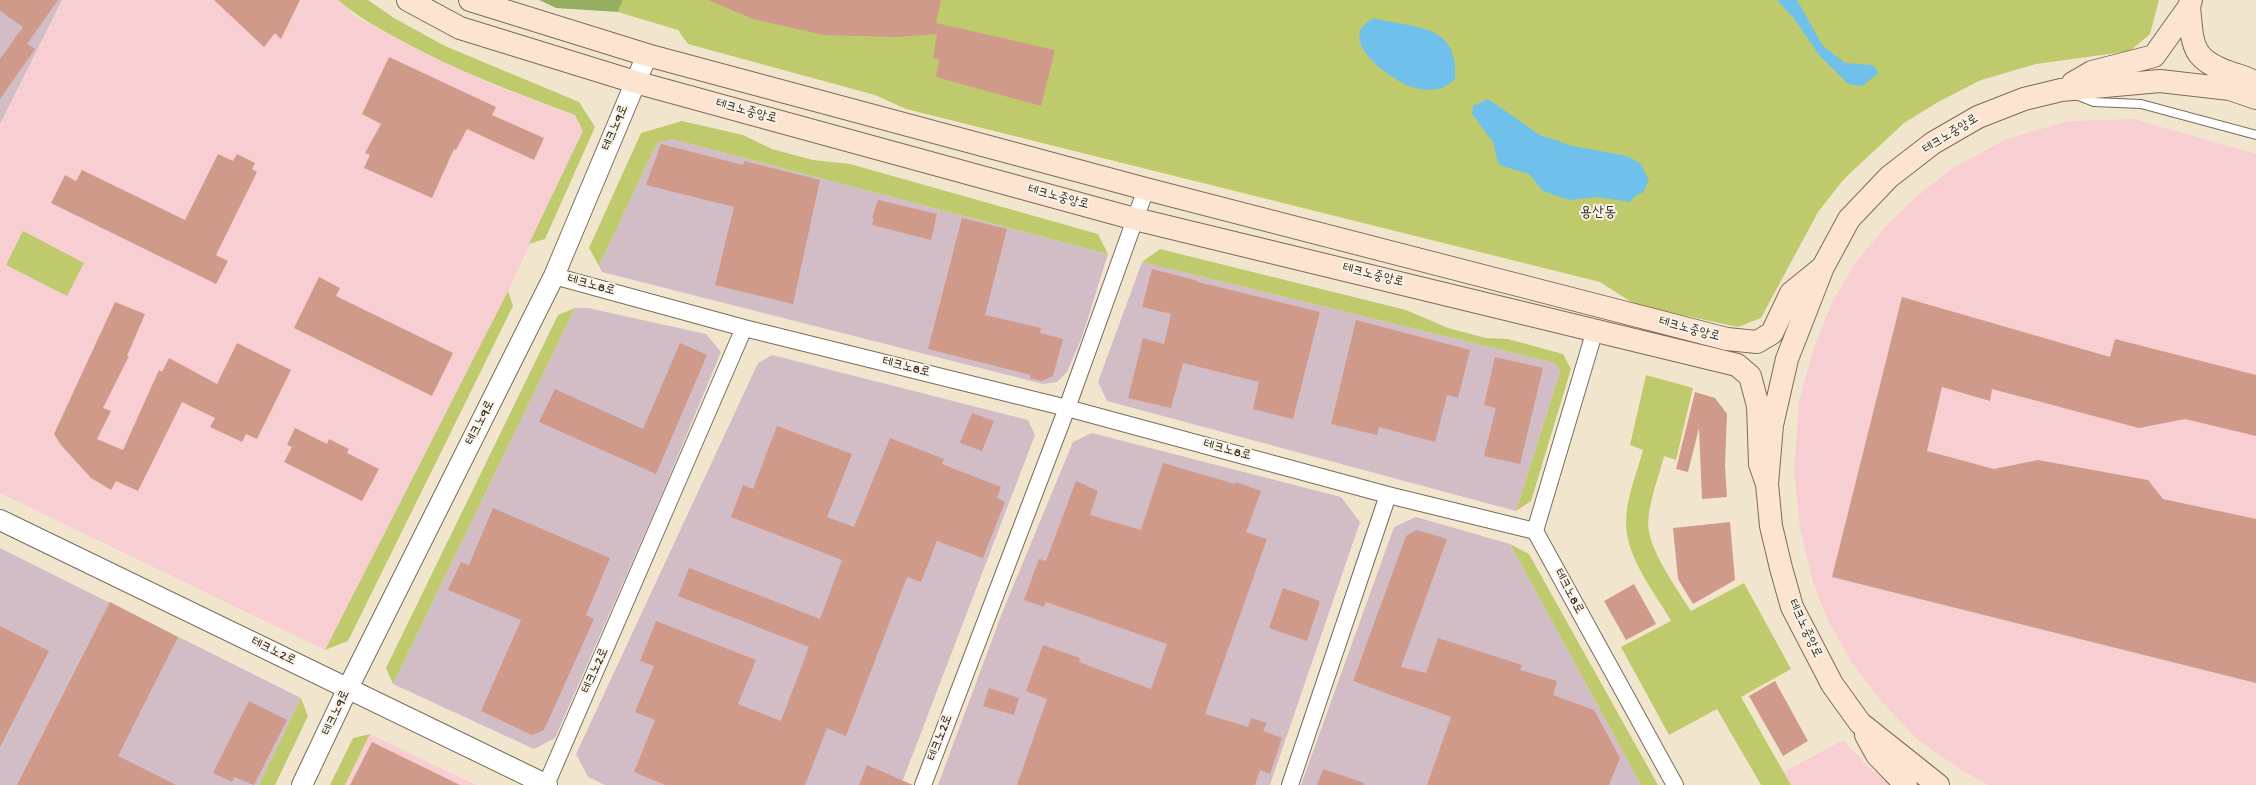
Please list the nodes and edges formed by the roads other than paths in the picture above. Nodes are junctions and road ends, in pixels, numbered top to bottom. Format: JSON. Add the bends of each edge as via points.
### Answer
{"nodes":[{"id":1,"x":408,"y":0,"type":"edge"},
{"id":2,"x":470,"y":0,"type":"edge"},
{"id":3,"x":2190,"y":4,"type":"edge"},
{"id":4,"x":647,"y":55,"type":"junction"},
{"id":5,"x":635,"y":82,"type":"junction"},
{"id":6,"x":2256,"y":84,"type":"edge"},
{"id":7,"x":2062,"y":90,"type":"junction"},
{"id":8,"x":2256,"y":98,"type":"edge"},
{"id":9,"x":2256,"y":135,"type":"edge"},
{"id":10,"x":1146,"y":189,"type":"junction"},
{"id":11,"x":1135,"y":219,"type":"junction"},
{"id":12,"x":1823,"y":267,"type":"junction"},
{"id":13,"x":554,"y":276,"type":"junction"},
{"id":14,"x":744,"y":328,"type":"junction"},
{"id":15,"x":1595,"y":330,"type":"junction"},
{"id":16,"x":1067,"y":408,"type":"junction"},
{"id":17,"x":1767,"y":484,"type":"junction"},
{"id":18,"x":1388,"y":495,"type":"junction"},
{"id":19,"x":0,"y":520,"type":"edge"},
{"id":20,"x":1535,"y":531,"type":"junction"},
{"id":21,"x":348,"y":688,"type":"junction"},
{"id":22,"x":1860,"y":723,"type":"junction"},
{"id":23,"x":302,"y":785,"type":"edge"},
{"id":24,"x":546,"y":785,"type":"edge"},
{"id":25,"x":923,"y":785,"type":"edge"},
{"id":26,"x":1290,"y":785,"type":"edge"},
{"id":27,"x":1676,"y":785,"type":"edge"},
{"id":28,"x":1906,"y":785,"type":"edge"},
{"id":29,"x":1938,"y":785,"type":"edge"}],
"edges":[{"from":1,"to":5,"type":"main road","name":"테크노중앙로","via":[[460,28]]},
{"from":2,"to":4,"type":"main road","name":"테크노중앙로"},
{"from":3,"to":6,"type":"main road","via":[[2193,45],[2200,57],[2222,70],[2252,80]]},
{"from":3,"to":7,"type":"main road","via":[[2154,56],[2092,72]]},
{"from":4,"to":5,"type":"street","name":"테크노9로"},
{"from":4,"to":10,"type":"main road","name":"테크노중앙로"},
{"from":5,"to":11,"type":"main road","name":"테크노중앙로"},
{"from":5,"to":13,"type":"street","name":"테크노9로"},
{"from":7,"to":8,"type":"main road","name":"테크노중앙로","via":[[2160,81],[2230,89]]},
{"from":7,"to":9,"type":"lane","via":[[2094,102],[2141,104]]},
{"from":7,"to":12,"type":"main road","name":"테크노중앙로","via":[[2024,99],[1978,116],[1933,144],[1889,177],[1849,219]]},
{"from":10,"to":11,"type":"street"},
{"from":10,"to":12,"type":"main road","name":"테크노중앙로","via":[[1727,339],[1757,342],[1772,333],[1791,293]]},
{"from":11,"to":15,"type":"main road","name":"테크노중앙로"},
{"from":11,"to":16,"type":"street"},
{"from":12,"to":17,"type":"main road","name":"테크노중앙로","via":[[1780,381],[1772,425]]},
{"from":13,"to":14,"type":"street","name":"테크노8로"},
{"from":13,"to":21,"type":"street","name":"테크노9로"},
{"from":14,"to":16,"type":"street","name":"테크노8로"},
{"from":14,"to":24,"type":"street","name":"테크노2로"},
{"from":15,"to":17,"type":"main road","name":"테크노중앙로","via":[[1737,365],[1750,376],[1758,406],[1760,464]]},
{"from":15,"to":20,"type":"street"},
{"from":16,"to":18,"type":"street","name":"테크노8로"},
{"from":16,"to":25,"type":"street","name":"테크노2로"},
{"from":17,"to":22,"type":"main road","name":"테크노중앙로","via":[[1771,526],[1792,607],[1832,684]]},
{"from":18,"to":20,"type":"street","name":"테크노8로"},
{"from":18,"to":26,"type":"street"},
{"from":19,"to":21,"type":"street","name":"테크노2로"},
{"from":20,"to":27,"type":"street","name":"테크노8로"},
{"from":21,"to":23,"type":"street","name":"테크노9로"},
{"from":21,"to":24,"type":"street","name":"테크노2로"},
{"from":22,"to":28,"type":"main road","via":[[1877,755]]},
{"from":22,"to":29,"type":"main road","name":"테크노중앙로"}]}
